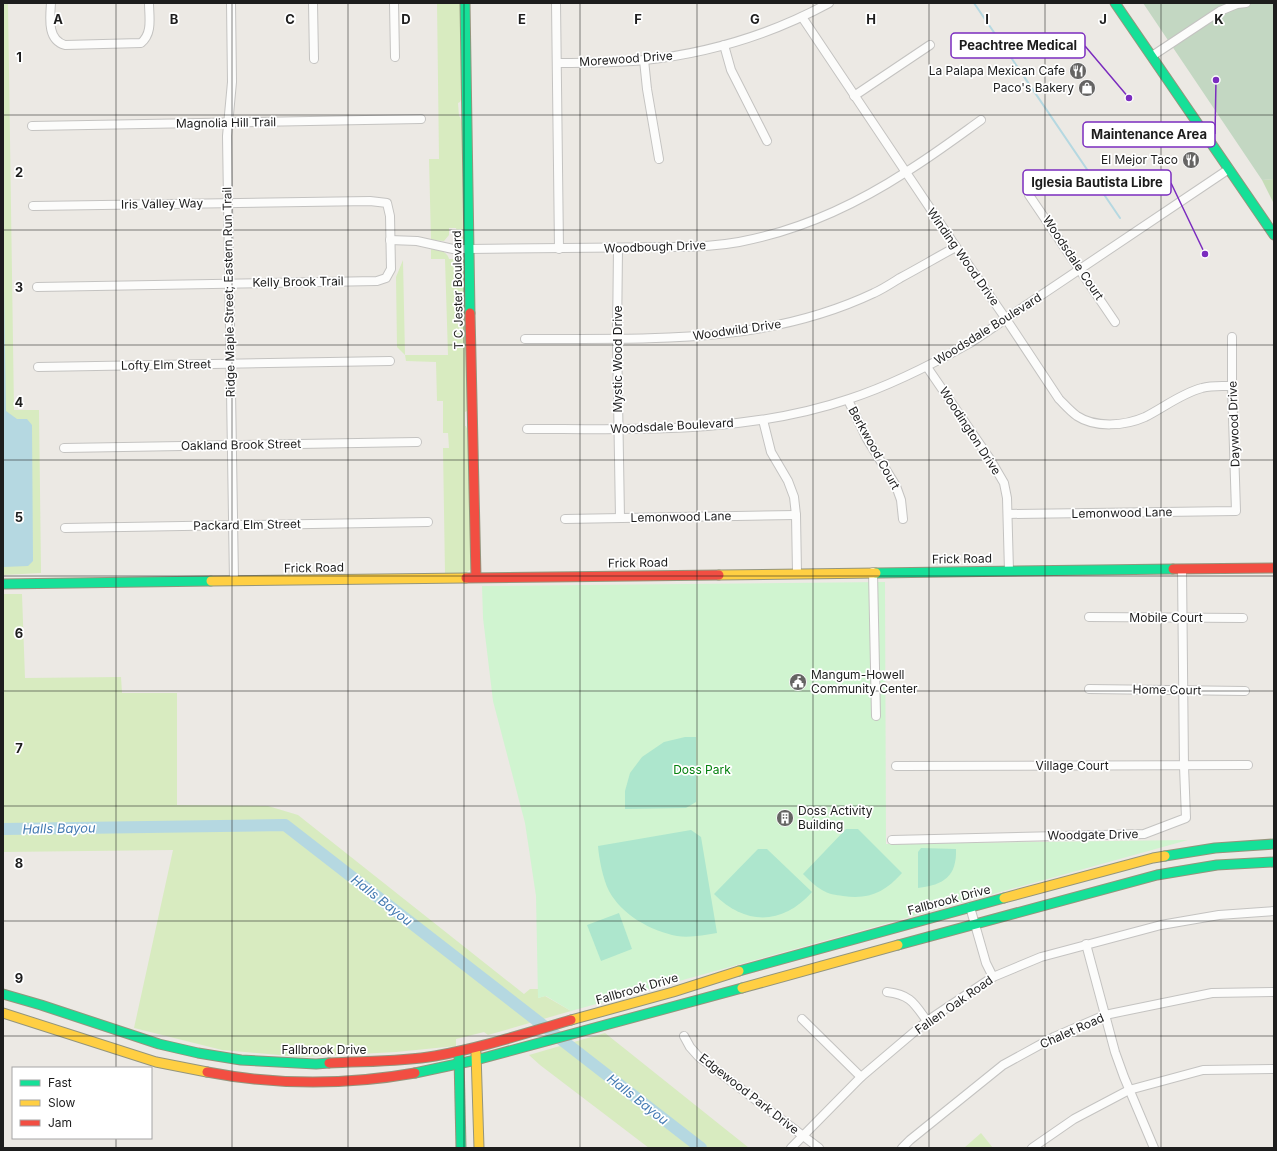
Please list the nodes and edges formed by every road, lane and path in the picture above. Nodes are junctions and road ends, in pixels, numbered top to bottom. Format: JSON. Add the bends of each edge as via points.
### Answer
{"nodes":[{"id":1,"x":51,"y":3,"type":"edge"},
{"id":2,"x":149,"y":3,"type":"edge"},
{"id":3,"x":231,"y":3,"type":"edge"},
{"id":4,"x":313,"y":3,"type":"edge"},
{"id":5,"x":394,"y":3,"type":"edge"},
{"id":6,"x":465,"y":3,"type":"edge"},
{"id":7,"x":556,"y":3,"type":"edge"},
{"id":8,"x":829,"y":3,"type":"edge"},
{"id":9,"x":1115,"y":3,"type":"edge"},
{"id":10,"x":1240,"y":3,"type":"edge"},
{"id":11,"x":802,"y":17,"type":"junction"},
{"id":12,"x":724,"y":45,"type":"junction"},
{"id":13,"x":930,"y":45,"type":"dead end"},
{"id":14,"x":1152,"y":56,"type":"junction"},
{"id":15,"x":395,"y":57,"type":"dead end"},
{"id":16,"x":314,"y":59,"type":"dead end"},
{"id":17,"x":644,"y":60,"type":"junction"},
{"id":18,"x":557,"y":64,"type":"junction"},
{"id":19,"x":854,"y":96,"type":"junction"},
{"id":20,"x":421,"y":119,"type":"dead end"},
{"id":21,"x":981,"y":120,"type":"dead end"},
{"id":22,"x":227,"y":123,"type":"junction"},
{"id":23,"x":32,"y":126,"type":"dead end"},
{"id":24,"x":767,"y":141,"type":"dead end"},
{"id":25,"x":659,"y":159,"type":"dead end"},
{"id":26,"x":1229,"y":169,"type":"junction"},
{"id":27,"x":906,"y":172,"type":"junction"},
{"id":28,"x":1029,"y":195,"type":"dead end"},
{"id":29,"x":228,"y":203,"type":"junction"},
{"id":30,"x":387,"y":203,"type":"joint"},
{"id":31,"x":34,"y":206,"type":"dead end"},
{"id":32,"x":1274,"y":235,"type":"edge"},
{"id":33,"x":390,"y":240,"type":"junction"},
{"id":34,"x":956,"y":247,"type":"junction"},
{"id":35,"x":469,"y":249,"type":"junction"},
{"id":36,"x":559,"y":249,"type":"junction"},
{"id":37,"x":618,"y":249,"type":"junction"},
{"id":38,"x":1080,"y":270,"type":"junction"},
{"id":39,"x":229,"y":284,"type":"junction"},
{"id":40,"x":37,"y":287,"type":"dead end"},
{"id":41,"x":1006,"y":319,"type":"junction"},
{"id":42,"x":1115,"y":322,"type":"dead end"},
{"id":43,"x":1232,"y":337,"type":"dead end"},
{"id":44,"x":617,"y":338,"type":"junction"},
{"id":45,"x":525,"y":339,"type":"dead end"},
{"id":46,"x":390,"y":361,"type":"dead end"},
{"id":47,"x":230,"y":364,"type":"junction"},
{"id":48,"x":927,"y":366,"type":"junction"},
{"id":49,"x":38,"y":367,"type":"dead end"},
{"id":50,"x":1232,"y":386,"type":"junction"},
{"id":51,"x":848,"y":400,"type":"junction"},
{"id":52,"x":763,"y":420,"type":"junction"},
{"id":53,"x":527,"y":429,"type":"dead end"},
{"id":54,"x":619,"y":429,"type":"junction"},
{"id":55,"x":417,"y":442,"type":"dead end"},
{"id":56,"x":232,"y":446,"type":"junction"},
{"id":57,"x":64,"y":448,"type":"dead end"},
{"id":58,"x":1236,"y":511,"type":"joint"},
{"id":59,"x":1008,"y":514,"type":"junction"},
{"id":60,"x":796,"y":515,"type":"junction"},
{"id":61,"x":620,"y":518,"type":"junction"},
{"id":62,"x":565,"y":519,"type":"dead end"},
{"id":63,"x":903,"y":519,"type":"dead end"},
{"id":64,"x":428,"y":522,"type":"dead end"},
{"id":65,"x":233,"y":526,"type":"junction"},
{"id":66,"x":65,"y":528,"type":"dead end"},
{"id":67,"x":1274,"y":568,"type":"edge"},
{"id":68,"x":1182,"y":569,"type":"junction"},
{"id":69,"x":1009,"y":571,"type":"junction"},
{"id":70,"x":874,"y":572,"type":"junction"},
{"id":71,"x":797,"y":573,"type":"junction"},
{"id":72,"x":476,"y":577,"type":"junction"},
{"id":73,"x":234,"y":581,"type":"junction"},
{"id":74,"x":3,"y":584,"type":"edge"},
{"id":75,"x":1089,"y":617,"type":"dead end"},
{"id":76,"x":1184,"y":618,"type":"junction"},
{"id":77,"x":1243,"y":618,"type":"dead end"},
{"id":78,"x":1089,"y":689,"type":"dead end"},
{"id":79,"x":1183,"y":690,"type":"junction"},
{"id":80,"x":1245,"y":691,"type":"dead end"},
{"id":81,"x":876,"y":716,"type":"dead end"},
{"id":82,"x":896,"y":766,"type":"dead end"},
{"id":83,"x":1184,"y":766,"type":"junction"},
{"id":84,"x":1248,"y":766,"type":"dead end"},
{"id":85,"x":892,"y":840,"type":"dead end"},
{"id":86,"x":1274,"y":844,"type":"edge"},
{"id":87,"x":1274,"y":862,"type":"edge"},
{"id":88,"x":1121,"y":866,"type":"junction"},
{"id":89,"x":1126,"y":883,"type":"junction"},
{"id":90,"x":970,"y":907,"type":"junction"},
{"id":91,"x":1274,"y":912,"type":"edge"},
{"id":92,"x":976,"y":923,"type":"junction"},
{"id":93,"x":1086,"y":944,"type":"junction"},
{"id":94,"x":819,"y":948,"type":"junction"},
{"id":95,"x":823,"y":966,"type":"junction"},
{"id":96,"x":993,"y":977,"type":"junction"},
{"id":97,"x":673,"y":992,"type":"junction"},
{"id":98,"x":887,"y":992,"type":"dead end"},
{"id":99,"x":1274,"y":992,"type":"edge"},
{"id":100,"x":3,"y":994,"type":"edge"},
{"id":101,"x":676,"y":1006,"type":"junction"},
{"id":102,"x":3,"y":1013,"type":"edge"},
{"id":103,"x":1105,"y":1016,"type":"junction"},
{"id":104,"x":802,"y":1019,"type":"dead end"},
{"id":105,"x":927,"y":1021,"type":"junction"},
{"id":106,"x":684,"y":1036,"type":"dead end"},
{"id":107,"x":476,"y":1046,"type":"junction"},
{"id":108,"x":459,"y":1051,"type":"junction"},
{"id":109,"x":476,"y":1059,"type":"junction"},
{"id":110,"x":459,"y":1064,"type":"junction"},
{"id":111,"x":1274,"y":1069,"type":"edge"},
{"id":112,"x":861,"y":1077,"type":"junction"},
{"id":113,"x":1129,"y":1090,"type":"junction"},
{"id":114,"x":803,"y":1136,"type":"junction"},
{"id":115,"x":461,"y":1148,"type":"edge"},
{"id":116,"x":479,"y":1148,"type":"edge"},
{"id":117,"x":791,"y":1148,"type":"edge"},
{"id":118,"x":819,"y":1148,"type":"edge"},
{"id":119,"x":902,"y":1148,"type":"edge"},
{"id":120,"x":1032,"y":1148,"type":"edge"},
{"id":121,"x":1154,"y":1148,"type":"edge"}],
"edges":[{"from":1,"to":2,"type":"street","via":[[51,31],[56,41],[66,45],[141,43],[145,40],[149,28]]},
{"from":3,"to":22,"type":"street","name":"Ridge Maple Street; Eastern Run Trail","via":[[232,82]]},
{"from":4,"to":16,"type":"street"},
{"from":5,"to":15,"type":"street"},
{"from":6,"to":35,"type":"main road","name":"T C Jester Boulevard"},
{"from":7,"to":18,"type":"street"},
{"from":8,"to":11,"type":"street","name":"Morewood Drive"},
{"from":9,"to":14,"type":"main road"},
{"from":10,"to":14,"type":"street","via":[[1220,11]]},
{"from":11,"to":12,"type":"street","name":"Morewood Drive"},
{"from":11,"to":19,"type":"street","name":"Winding Wood Drive"},
{"from":12,"to":17,"type":"street","name":"Morewood Drive"},
{"from":12,"to":24,"type":"street","via":[[731,70]]},
{"from":13,"to":19,"type":"street"},
{"from":14,"to":26,"type":"main road"},
{"from":17,"to":18,"type":"street","name":"Morewood Drive"},
{"from":17,"to":25,"type":"street"},
{"from":18,"to":36,"type":"street"},
{"from":19,"to":27,"type":"street","name":"Winding Wood Drive"},
{"from":20,"to":22,"type":"street","name":"Magnolia Hill Trail"},
{"from":21,"to":27,"type":"street","name":"Woodbough Drive"},
{"from":22,"to":23,"type":"street","name":"Magnolia Hill Trail"},
{"from":22,"to":29,"type":"street","name":"Ridge Maple Street; Eastern Run Trail"},
{"from":26,"to":32,"type":"main road"},
{"from":26,"to":38,"type":"street","name":"Woodsdale Boulevard"},
{"from":27,"to":34,"type":"street","name":"Winding Wood Drive"},
{"from":27,"to":37,"type":"street","name":"Woodbough Drive","via":[[826,216],[767,235],[739,242],[704,246]]},
{"from":28,"to":38,"type":"street","name":"Woodsdale Court"},
{"from":29,"to":30,"type":"street","name":"Iris Valley Way"},
{"from":29,"to":31,"type":"street","name":"Iris Valley Way"},
{"from":29,"to":39,"type":"street","name":"Ridge Maple Street; Eastern Run Trail"},
{"from":30,"to":33,"type":"street","name":"Kelly Brook Trail"},
{"from":33,"to":35,"type":"street","name":"Woodbough Drive","via":[[417,241],[453,249]]},
{"from":33,"to":39,"type":"street","name":"Kelly Brook Trail","via":[[391,269],[386,278],[377,281]]},
{"from":34,"to":41,"type":"street","name":"Winding Wood Drive"},
{"from":34,"to":44,"type":"street","name":"Woodwild Drive","via":[[874,293],[826,312],[772,327],[722,335]]},
{"from":35,"to":36,"type":"street","name":"Woodbough Drive"},
{"from":35,"to":72,"type":"main road","name":"T C Jester Boulevard"},
{"from":36,"to":37,"type":"street","name":"Woodbough Drive"},
{"from":37,"to":44,"type":"street","name":"Mystic Wood Drive"},
{"from":38,"to":41,"type":"street","name":"Woodsdale Boulevard"},
{"from":38,"to":42,"type":"street","name":"Woodsdale Court"},
{"from":39,"to":40,"type":"street","name":"Kelly Brook Trail"},
{"from":39,"to":47,"type":"street","name":"Ridge Maple Street; Eastern Run Trail"},
{"from":41,"to":48,"type":"street","name":"Woodsdale Boulevard","via":[[970,343]]},
{"from":41,"to":50,"type":"street","name":"Winding Wood Drive","via":[[1059,399],[1078,417],[1091,422],[1133,421],[1201,388]]},
{"from":43,"to":50,"type":"street","name":"Daywood Drive"},
{"from":44,"to":45,"type":"street","name":"Woodwild Drive"},
{"from":44,"to":54,"type":"street","name":"Mystic Wood Drive"},
{"from":46,"to":47,"type":"street","name":"Lofty Elm Street"},
{"from":47,"to":49,"type":"street","name":"Lofty Elm Street"},
{"from":47,"to":56,"type":"street","name":"Ridge Maple Street; Eastern Run Trail"},
{"from":48,"to":51,"type":"street","name":"Woodsdale Boulevard","via":[[884,387]]},
{"from":48,"to":59,"type":"street","name":"Woodington Drive","via":[[1004,483]]},
{"from":50,"to":58,"type":"street","name":"Daywood Drive"},
{"from":51,"to":52,"type":"street","name":"Woodsdale Boulevard"},
{"from":51,"to":63,"type":"street","name":"Berkwood Court","via":[[867,439],[896,486]]},
{"from":52,"to":54,"type":"street","name":"Woodsdale Boulevard","via":[[698,427]]},
{"from":52,"to":60,"type":"street","via":[[771,452],[794,497]]},
{"from":53,"to":54,"type":"street","name":"Woodsdale Boulevard"},
{"from":54,"to":61,"type":"street","name":"Mystic Wood Drive"},
{"from":55,"to":56,"type":"street","name":"Oakland Brook Street"},
{"from":56,"to":57,"type":"street","name":"Oakland Brook Street"},
{"from":56,"to":65,"type":"street","name":"Ridge Maple Street; Eastern Run Trail"},
{"from":58,"to":59,"type":"street","name":"Lemonwood Lane"},
{"from":59,"to":69,"type":"street","name":"Woodington Drive"},
{"from":60,"to":61,"type":"street","name":"Lemonwood Lane"},
{"from":60,"to":71,"type":"street"},
{"from":61,"to":62,"type":"street","name":"Lemonwood Lane"},
{"from":64,"to":65,"type":"street","name":"Packard Elm Street"},
{"from":65,"to":66,"type":"street","name":"Packard Elm Street"},
{"from":65,"to":73,"type":"street","name":"Ridge Maple Street; Eastern Run Trail"},
{"from":67,"to":68,"type":"main road","name":"Frick Road"},
{"from":68,"to":69,"type":"main road","name":"Frick Road"},
{"from":68,"to":76,"type":"street","name":"Woodgate Drive"},
{"from":69,"to":70,"type":"main road","name":"Frick Road"},
{"from":70,"to":71,"type":"main road","name":"Frick Road"},
{"from":70,"to":81,"type":"street"},
{"from":71,"to":72,"type":"main road","name":"Frick Road"},
{"from":72,"to":73,"type":"main road","name":"Frick Road"},
{"from":73,"to":74,"type":"main road","name":"Frick Road"},
{"from":75,"to":76,"type":"street","name":"Mobile Court"},
{"from":76,"to":77,"type":"street","name":"Mobile Court"},
{"from":76,"to":79,"type":"street","name":"Woodgate Drive"},
{"from":78,"to":79,"type":"street","name":"Home Court"},
{"from":79,"to":80,"type":"street","name":"Home Court"},
{"from":79,"to":83,"type":"street","name":"Woodgate Drive"},
{"from":82,"to":83,"type":"street","name":"Village Court"},
{"from":83,"to":84,"type":"street","name":"Village Court"},
{"from":83,"to":85,"type":"street","name":"Woodgate Drive","via":[[1186,818],[1144,834]]},
{"from":86,"to":88,"type":"main road","name":"Fallbrook Drive","via":[[1215,848]]},
{"from":87,"to":89,"type":"main road","via":[[1195,868]]},
{"from":88,"to":89,"type":"main road"},
{"from":88,"to":90,"type":"main road","name":"Fallbrook Drive"},
{"from":89,"to":92,"type":"main road"},
{"from":90,"to":92,"type":"street"},
{"from":90,"to":94,"type":"main road","name":"Fallbrook Drive"},
{"from":91,"to":93,"type":"street","name":"Fallen Oak Road","via":[[1192,919]]},
{"from":92,"to":95,"type":"main road"},
{"from":92,"to":96,"type":"street","via":[[986,963]]},
{"from":93,"to":96,"type":"street","name":"Fallen Oak Road","via":[[1041,957]]},
{"from":93,"to":103,"type":"street"},
{"from":94,"to":95,"type":"main road"},
{"from":94,"to":97,"type":"main road","name":"Fallbrook Drive"},
{"from":95,"to":101,"type":"main road"},
{"from":96,"to":105,"type":"street","name":"Fallen Oak Road"},
{"from":97,"to":101,"type":"main road"},
{"from":97,"to":107,"type":"main road","name":"Fallbrook Drive"},
{"from":98,"to":105,"type":"street","via":[[910,999]]},
{"from":99,"to":103,"type":"street","name":"Chalet Road","via":[[1212,993]]},
{"from":100,"to":108,"type":"main road","name":"Fallbrook Drive","via":[[159,1044],[241,1060],[347,1063],[410,1059]]},
{"from":101,"to":109,"type":"main road"},
{"from":102,"to":110,"type":"main road","via":[[154,1061],[239,1077],[288,1081],[348,1081],[384,1078]]},
{"from":103,"to":113,"type":"street"},
{"from":103,"to":119,"type":"street","name":"Chalet Road","via":[[1054,1037],[1003,1065]]},
{"from":104,"to":112,"type":"street"},
{"from":105,"to":112,"type":"street","name":"Fallen Oak Road"},
{"from":106,"to":114,"type":"street","name":"Edgewood Park Drive","via":[[698,1056]]},
{"from":107,"to":108,"type":"main road","name":"Fallbrook Drive"},
{"from":107,"to":109,"type":"main road"},
{"from":108,"to":110,"type":"main road"},
{"from":109,"to":110,"type":"main road"},
{"from":109,"to":116,"type":"main road"},
{"from":110,"to":115,"type":"main road"},
{"from":111,"to":113,"type":"street","via":[[1203,1070]]},
{"from":112,"to":114,"type":"street","name":"Fallen Oak Road"},
{"from":113,"to":120,"type":"street","via":[[1074,1119]]},
{"from":113,"to":121,"type":"street"},
{"from":114,"to":117,"type":"street","name":"Fallen Oak Road"},
{"from":114,"to":118,"type":"street","name":"Edgewood Park Drive"}]}
